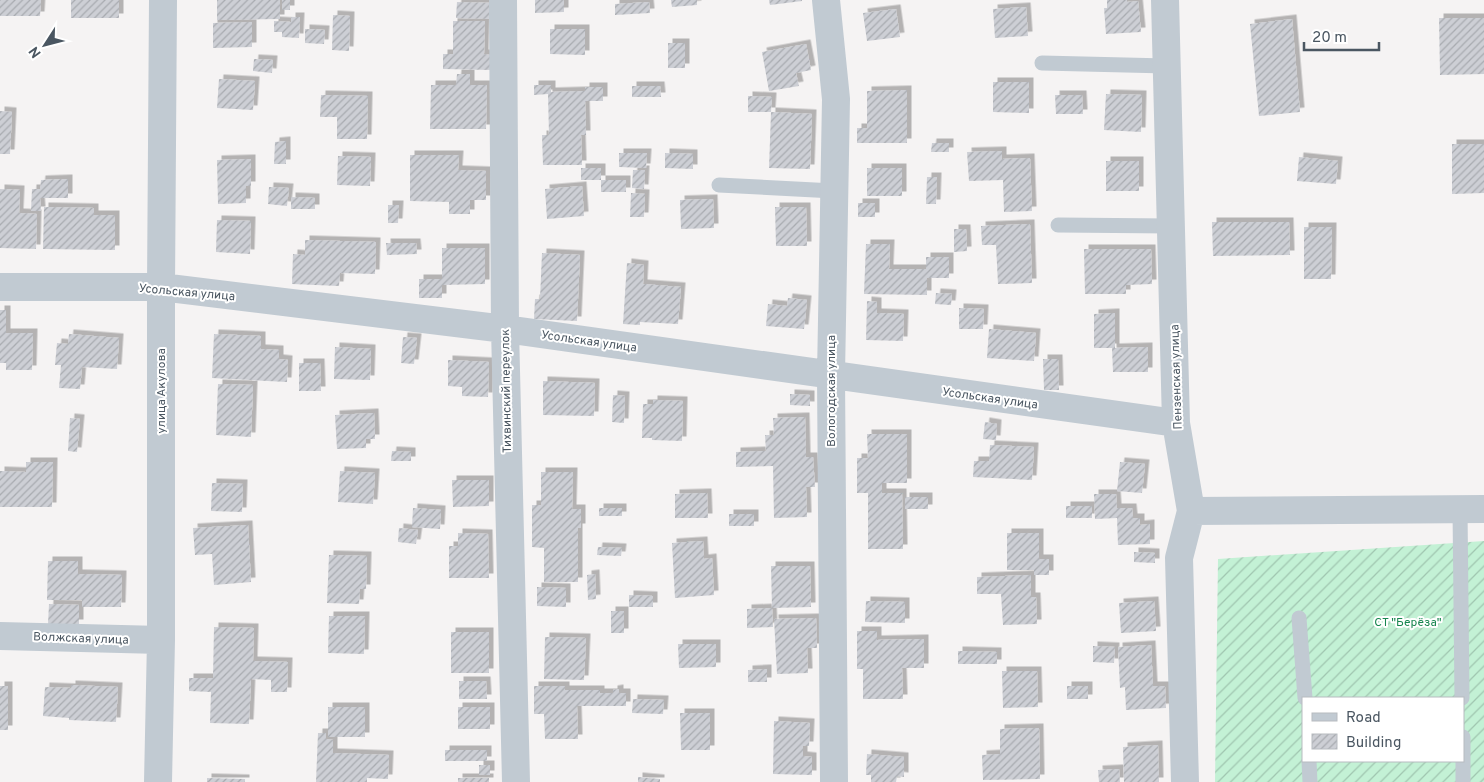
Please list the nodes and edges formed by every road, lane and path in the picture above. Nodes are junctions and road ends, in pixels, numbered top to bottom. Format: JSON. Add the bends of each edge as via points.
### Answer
{"nodes":[{"id":1,"x":163,"y":0,"type":"edge"},
{"id":2,"x":503,"y":0,"type":"edge"},
{"id":3,"x":826,"y":0,"type":"edge"},
{"id":4,"x":1165,"y":0,"type":"edge"},
{"id":5,"x":1042,"y":64,"type":"dead end"},
{"id":6,"x":1167,"y":66,"type":"junction"},
{"id":7,"x":719,"y":185,"type":"dead end"},
{"id":8,"x":834,"y":191,"type":"junction"},
{"id":9,"x":1058,"y":225,"type":"dead end"},
{"id":10,"x":1171,"y":226,"type":"junction"},
{"id":11,"x":0,"y":287,"type":"edge"},
{"id":12,"x":160,"y":287,"type":"junction"},
{"id":13,"x":505,"y":329,"type":"junction"},
{"id":14,"x":831,"y":375,"type":"junction"},
{"id":15,"x":1176,"y":424,"type":"junction"},
{"id":16,"x":1472,"y":509,"type":"edge"},
{"id":17,"x":1191,"y":511,"type":"junction"},
{"id":18,"x":1299,"y":618,"type":"dead end"},
{"id":19,"x":0,"y":636,"type":"edge"},
{"id":20,"x":161,"y":640,"type":"junction"},
{"id":21,"x":1304,"y":697,"type":"edge"},
{"id":22,"x":1462,"y":697,"type":"edge"},
{"id":23,"x":1309,"y":762,"type":"edge"},
{"id":24,"x":1463,"y":762,"type":"edge"},
{"id":25,"x":158,"y":782,"type":"edge"},
{"id":26,"x":516,"y":782,"type":"edge"},
{"id":27,"x":834,"y":782,"type":"edge"},
{"id":28,"x":1185,"y":782,"type":"edge"},
{"id":29,"x":1310,"y":782,"type":"edge"},
{"id":30,"x":1463,"y":782,"type":"edge"}],
"edges":[{"from":1,"to":12,"type":"street","name":"улица Акулова"},
{"from":2,"to":13,"type":"street","name":"Тихвинский переулок"},
{"from":3,"to":8,"type":"street","name":"Вологодская улица","via":[[836,99]]},
{"from":4,"to":6,"type":"street","name":"Пензенская улица"},
{"from":5,"to":6,"type":"lane"},
{"from":6,"to":10,"type":"street","name":"Пензенская улица"},
{"from":7,"to":8,"type":"lane"},
{"from":8,"to":14,"type":"street","name":"Вологодская улица"},
{"from":9,"to":10,"type":"lane"},
{"from":10,"to":15,"type":"street","name":"Пензенская улица"},
{"from":11,"to":12,"type":"street","name":"Усольская улица"},
{"from":12,"to":13,"type":"street","name":"Усольская улица"},
{"from":12,"to":20,"type":"street","name":"улица Акулова"},
{"from":13,"to":14,"type":"street","name":"Усольская улица"},
{"from":13,"to":26,"type":"street","name":"Тихвинский переулок"},
{"from":14,"to":15,"type":"street","name":"Усольская улица"},
{"from":14,"to":27,"type":"street","name":"Вологодская улица"},
{"from":15,"to":17,"type":"street","name":"Пензенская улица"},
{"from":16,"to":17,"type":"street"},
{"from":16,"to":22,"type":"lane"},
{"from":17,"to":28,"type":"street","name":"Пензенская улица","via":[[1179,558]]},
{"from":18,"to":21,"type":"lane"},
{"from":19,"to":20,"type":"street","name":"Волжская улица"},
{"from":20,"to":25,"type":"street","name":"улица Акулова"},
{"from":23,"to":29,"type":"lane"},
{"from":24,"to":30,"type":"lane"}]}
